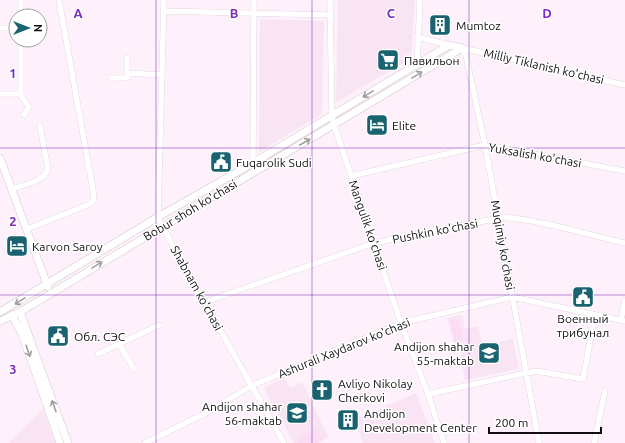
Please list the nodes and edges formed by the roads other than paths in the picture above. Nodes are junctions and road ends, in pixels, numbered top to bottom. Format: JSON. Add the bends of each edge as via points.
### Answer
{"nodes":[{"id":1,"x":59,"y":0,"type":"edge"},
{"id":2,"x":164,"y":0,"type":"edge"},
{"id":3,"x":254,"y":0,"type":"edge"},
{"id":4,"x":330,"y":0,"type":"edge"},
{"id":5,"x":420,"y":0,"type":"edge"},
{"id":6,"x":164,"y":11,"type":"junction"},
{"id":7,"x":254,"y":13,"type":"junction"},
{"id":8,"x":330,"y":15,"type":"junction"},
{"id":9,"x":417,"y":37,"type":"junction"},
{"id":10,"x":449,"y":45,"type":"junction"},
{"id":11,"x":21,"y":48,"type":"edge"},
{"id":12,"x":462,"y":48,"type":"junction"},
{"id":13,"x":127,"y":58,"type":"dead end"},
{"id":14,"x":417,"y":65,"type":"junction"},
{"id":15,"x":127,"y":73,"type":"junction"},
{"id":16,"x":162,"y":75,"type":"junction"},
{"id":17,"x":111,"y":78,"type":"dead end"},
{"id":18,"x":625,"y":85,"type":"edge"},
{"id":19,"x":0,"y":94,"type":"edge"},
{"id":20,"x":21,"y":94,"type":"junction"},
{"id":21,"x":24,"y":115,"type":"dead end"},
{"id":22,"x":332,"y":116,"type":"junction"},
{"id":23,"x":334,"y":125,"type":"junction"},
{"id":24,"x":40,"y":126,"type":"dead end"},
{"id":25,"x":485,"y":145,"type":"junction"},
{"id":26,"x":0,"y":158,"type":"edge"},
{"id":27,"x":253,"y":163,"type":"junction"},
{"id":28,"x":625,"y":171,"type":"edge"},
{"id":29,"x":351,"y":176,"type":"junction"},
{"id":30,"x":12,"y":189,"type":"junction"},
{"id":31,"x":158,"y":217,"type":"junction"},
{"id":32,"x":499,"y":218,"type":"junction"},
{"id":33,"x":163,"y":226,"type":"junction"},
{"id":34,"x":27,"y":229,"type":"junction"},
{"id":35,"x":374,"y":243,"type":"junction"},
{"id":36,"x":625,"y":243,"type":"edge"},
{"id":37,"x":46,"y":284,"type":"junction"},
{"id":38,"x":52,"y":292,"type":"junction"},
{"id":39,"x":512,"y":297,"type":"junction"},
{"id":40,"x":625,"y":301,"type":"edge"},
{"id":41,"x":205,"y":302,"type":"junction"},
{"id":42,"x":0,"y":312,"type":"edge"},
{"id":43,"x":20,"y":312,"type":"junction"},
{"id":44,"x":595,"y":315,"type":"junction"},
{"id":45,"x":12,"y":316,"type":"junction"},
{"id":46,"x":623,"y":320,"type":"edge"},
{"id":47,"x":0,"y":321,"type":"edge"},
{"id":48,"x":401,"y":322,"type":"junction"},
{"id":49,"x":159,"y":325,"type":"dead end"},
{"id":50,"x":119,"y":344,"type":"junction"},
{"id":51,"x":98,"y":354,"type":"dead end"},
{"id":52,"x":134,"y":369,"type":"dead end"},
{"id":53,"x":526,"y":374,"type":"junction"},
{"id":54,"x":251,"y":386,"type":"junction"},
{"id":55,"x":605,"y":391,"type":"dead end"},
{"id":56,"x":428,"y":394,"type":"junction"},
{"id":57,"x":60,"y":443,"type":"edge"},
{"id":58,"x":68,"y":443,"type":"edge"},
{"id":59,"x":145,"y":443,"type":"edge"},
{"id":60,"x":284,"y":443,"type":"edge"},
{"id":61,"x":444,"y":443,"type":"edge"},
{"id":62,"x":539,"y":443,"type":"edge"},
{"id":63,"x":594,"y":443,"type":"edge"}],
"edges":[{"from":1,"to":34,"type":"street","via":[[94,196],[90,204]]},
{"from":2,"to":6,"type":"street"},
{"from":3,"to":7,"type":"street"},
{"from":4,"to":8,"type":"street","name":"Mangulik ko'chasi"},
{"from":5,"to":9,"type":"street"},
{"from":6,"to":7,"type":"street"},
{"from":6,"to":16,"type":"street"},
{"from":7,"to":8,"type":"street"},
{"from":7,"to":27,"type":"street"},
{"from":8,"to":22,"type":"street","name":"Mangulik ko'chasi"},
{"from":9,"to":10,"type":"street"},
{"from":9,"to":14,"type":"street"},
{"from":10,"to":12,"type":"main road"},
{"from":10,"to":14,"type":"main road","name":"Bobur shoh ko'chasi"},
{"from":11,"to":20,"type":"street"},
{"from":12,"to":18,"type":"street","name":"Milliy Tiklanish ko'chasi"},
{"from":23,"to":12,"type":"main road","name":"Bobur shoh ko'chasi","one_way":true},
{"from":12,"to":25,"type":"street","name":"Muqimiy ko'chasi","via":[[466,56]]},
{"from":13,"to":15,"type":"street"},
{"from":14,"to":22,"type":"main road","name":"Bobur shoh ko'chasi","one_way":true},
{"from":15,"to":16,"type":"street"},
{"from":15,"to":17,"type":"street","via":[[126,78]]},
{"from":16,"to":31,"type":"street"},
{"from":19,"to":20,"type":"street"},
{"from":20,"to":21,"type":"street","via":[[29,107]]},
{"from":22,"to":23,"type":"street","name":"Mangulik ko'chasi"},
{"from":22,"to":27,"type":"main road","name":"Bobur shoh ko'chasi"},
{"from":23,"to":29,"type":"street","name":"Mangulik ko'chasi"},
{"from":33,"to":23,"type":"main road","name":"Bobur shoh ko'chasi","one_way":true},
{"from":24,"to":30,"type":"street","via":[[48,168],[46,174],[42,178]]},
{"from":25,"to":28,"type":"street","name":"Yuksalish ko'chasi"},
{"from":25,"to":29,"type":"street","name":"Yuksalish ko'chasi"},
{"from":25,"to":32,"type":"street","name":"Muqimiy ko'chasi"},
{"from":26,"to":30,"type":"main road"},
{"from":27,"to":31,"type":"main road","name":"Bobur shoh ko'chasi"},
{"from":29,"to":35,"type":"street","name":"Mangulik ko'chasi"},
{"from":30,"to":34,"type":"main road"},
{"from":31,"to":33,"type":"street","name":"Shabnam ko'chasi"},
{"from":31,"to":37,"type":"main road","name":"Bobur shoh ko'chasi"},
{"from":32,"to":35,"type":"street","name":"Pushkin ko'chasi"},
{"from":32,"to":36,"type":"street","name":"Pushkin ko'chasi","via":[[512,217]]},
{"from":32,"to":39,"type":"street","name":"Muqimiy ko'chasi"},
{"from":38,"to":33,"type":"main road","name":"Bobur shoh ko'chasi","one_way":true},
{"from":33,"to":41,"type":"street","name":"Shabnam ko'chasi"},
{"from":34,"to":37,"type":"main road"},
{"from":35,"to":41,"type":"street","name":"Pushkin ko'chasi"},
{"from":35,"to":48,"type":"street","name":"Mangulik ko'chasi"},
{"from":37,"to":38,"type":"main road"},
{"from":37,"to":42,"type":"main road","name":"Bobur shoh ko'chasi","one_way":true},
{"from":38,"to":43,"type":"main road","name":"Bobur shoh ko'chasi"},
{"from":39,"to":44,"type":"street","name":"Ashurali Xaydarov ko'chasi"},
{"from":39,"to":48,"type":"street","name":"Ashurali Xaydarov ko'chasi"},
{"from":39,"to":53,"type":"street","name":"Muqimiy ko'chasi"},
{"from":40,"to":46,"type":"street"},
{"from":41,"to":54,"type":"street","name":"Shabnam ko'chasi"},
{"from":43,"to":45,"type":"main road","name":"Bobur shoh ko'chasi"},
{"from":58,"to":43,"type":"main road","one_way":true},
{"from":44,"to":46,"type":"street","name":"Ashurali Xaydarov ko'chasi"},
{"from":44,"to":53,"type":"street","via":[[583,379],[536,371]]},
{"from":45,"to":47,"type":"main road","name":"Bobur shoh ko'chasi"},
{"from":45,"to":57,"type":"main road","one_way":true,"via":[[22,334]]},
{"from":48,"to":54,"type":"street","name":"Ashurali Xaydarov ko'chasi"},
{"from":48,"to":56,"type":"street","name":"Mangulik ko'chasi"},
{"from":49,"to":50,"type":"street"},
{"from":50,"to":51,"type":"street"},
{"from":50,"to":52,"type":"street"},
{"from":53,"to":56,"type":"street"},
{"from":53,"to":62,"type":"street","name":"Muqimiy ko'chasi"},
{"from":54,"to":59,"type":"street","name":"Ashurali Xaydarov ko'chasi","via":[[208,412]]},
{"from":54,"to":60,"type":"street","name":"Shabnam ko'chasi"},
{"from":55,"to":63,"type":"street"},
{"from":56,"to":61,"type":"street","name":"Mangulik ko'chasi"}]}
